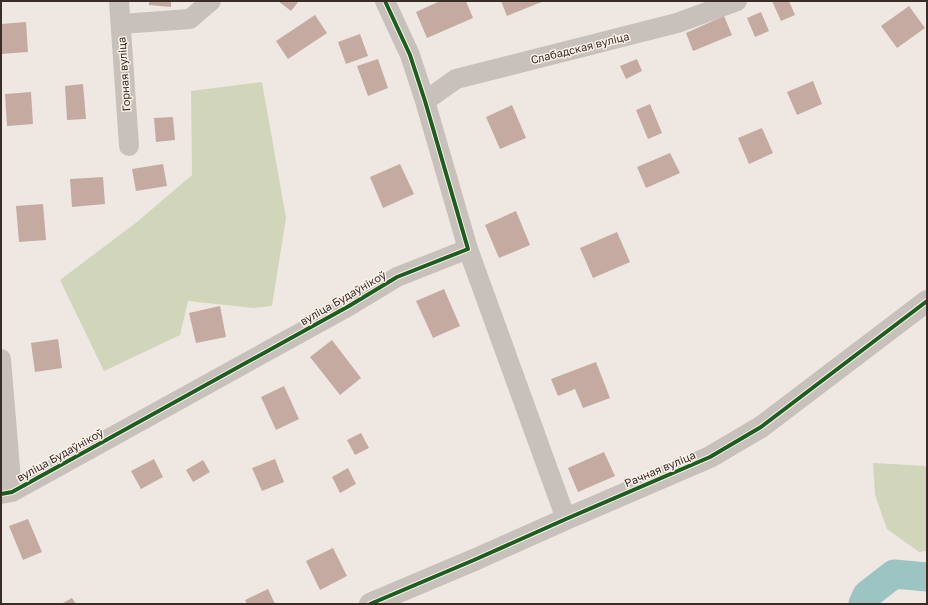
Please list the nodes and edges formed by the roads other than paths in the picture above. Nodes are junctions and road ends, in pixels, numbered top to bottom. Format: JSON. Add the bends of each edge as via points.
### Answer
{"nodes":[{"id":1,"x":119,"y":1,"type":"edge"},
{"id":2,"x":211,"y":1,"type":"edge"},
{"id":3,"x":385,"y":1,"type":"edge"},
{"id":4,"x":737,"y":1,"type":"edge"},
{"id":5,"x":121,"y":24,"type":"junction"},
{"id":6,"x":425,"y":101,"type":"junction"},
{"id":7,"x":129,"y":146,"type":"dead end"},
{"id":8,"x":468,"y":249,"type":"junction"},
{"id":9,"x":927,"y":301,"type":"edge"},
{"id":10,"x":1,"y":360,"type":"edge"},
{"id":11,"x":7,"y":493,"type":"edge"},
{"id":12,"x":566,"y":519,"type":"junction"},
{"id":13,"x":370,"y":604,"type":"edge"}],
"edges":[{"from":1,"to":5,"type":"street","name":"Горная вуліца"},
{"from":2,"to":5,"type":"street","via":[[190,19]]},
{"from":3,"to":6,"type":"street","via":[[410,54]]},
{"from":4,"to":6,"type":"street","name":"Слабадская вуліца","via":[[678,23],[456,79]]},
{"from":5,"to":7,"type":"street","name":"Горная вуліца"},
{"from":6,"to":8,"type":"street"},
{"from":8,"to":11,"type":"street","name":"вуліца Будаўнікоў","via":[[397,277],[349,306]]},
{"from":8,"to":12,"type":"street"},
{"from":9,"to":12,"type":"street","name":"Рачная вуліца","via":[[761,427],[710,458]]},
{"from":10,"to":11,"type":"street"},
{"from":12,"to":13,"type":"street","name":"Рачная вуліца"}]}
